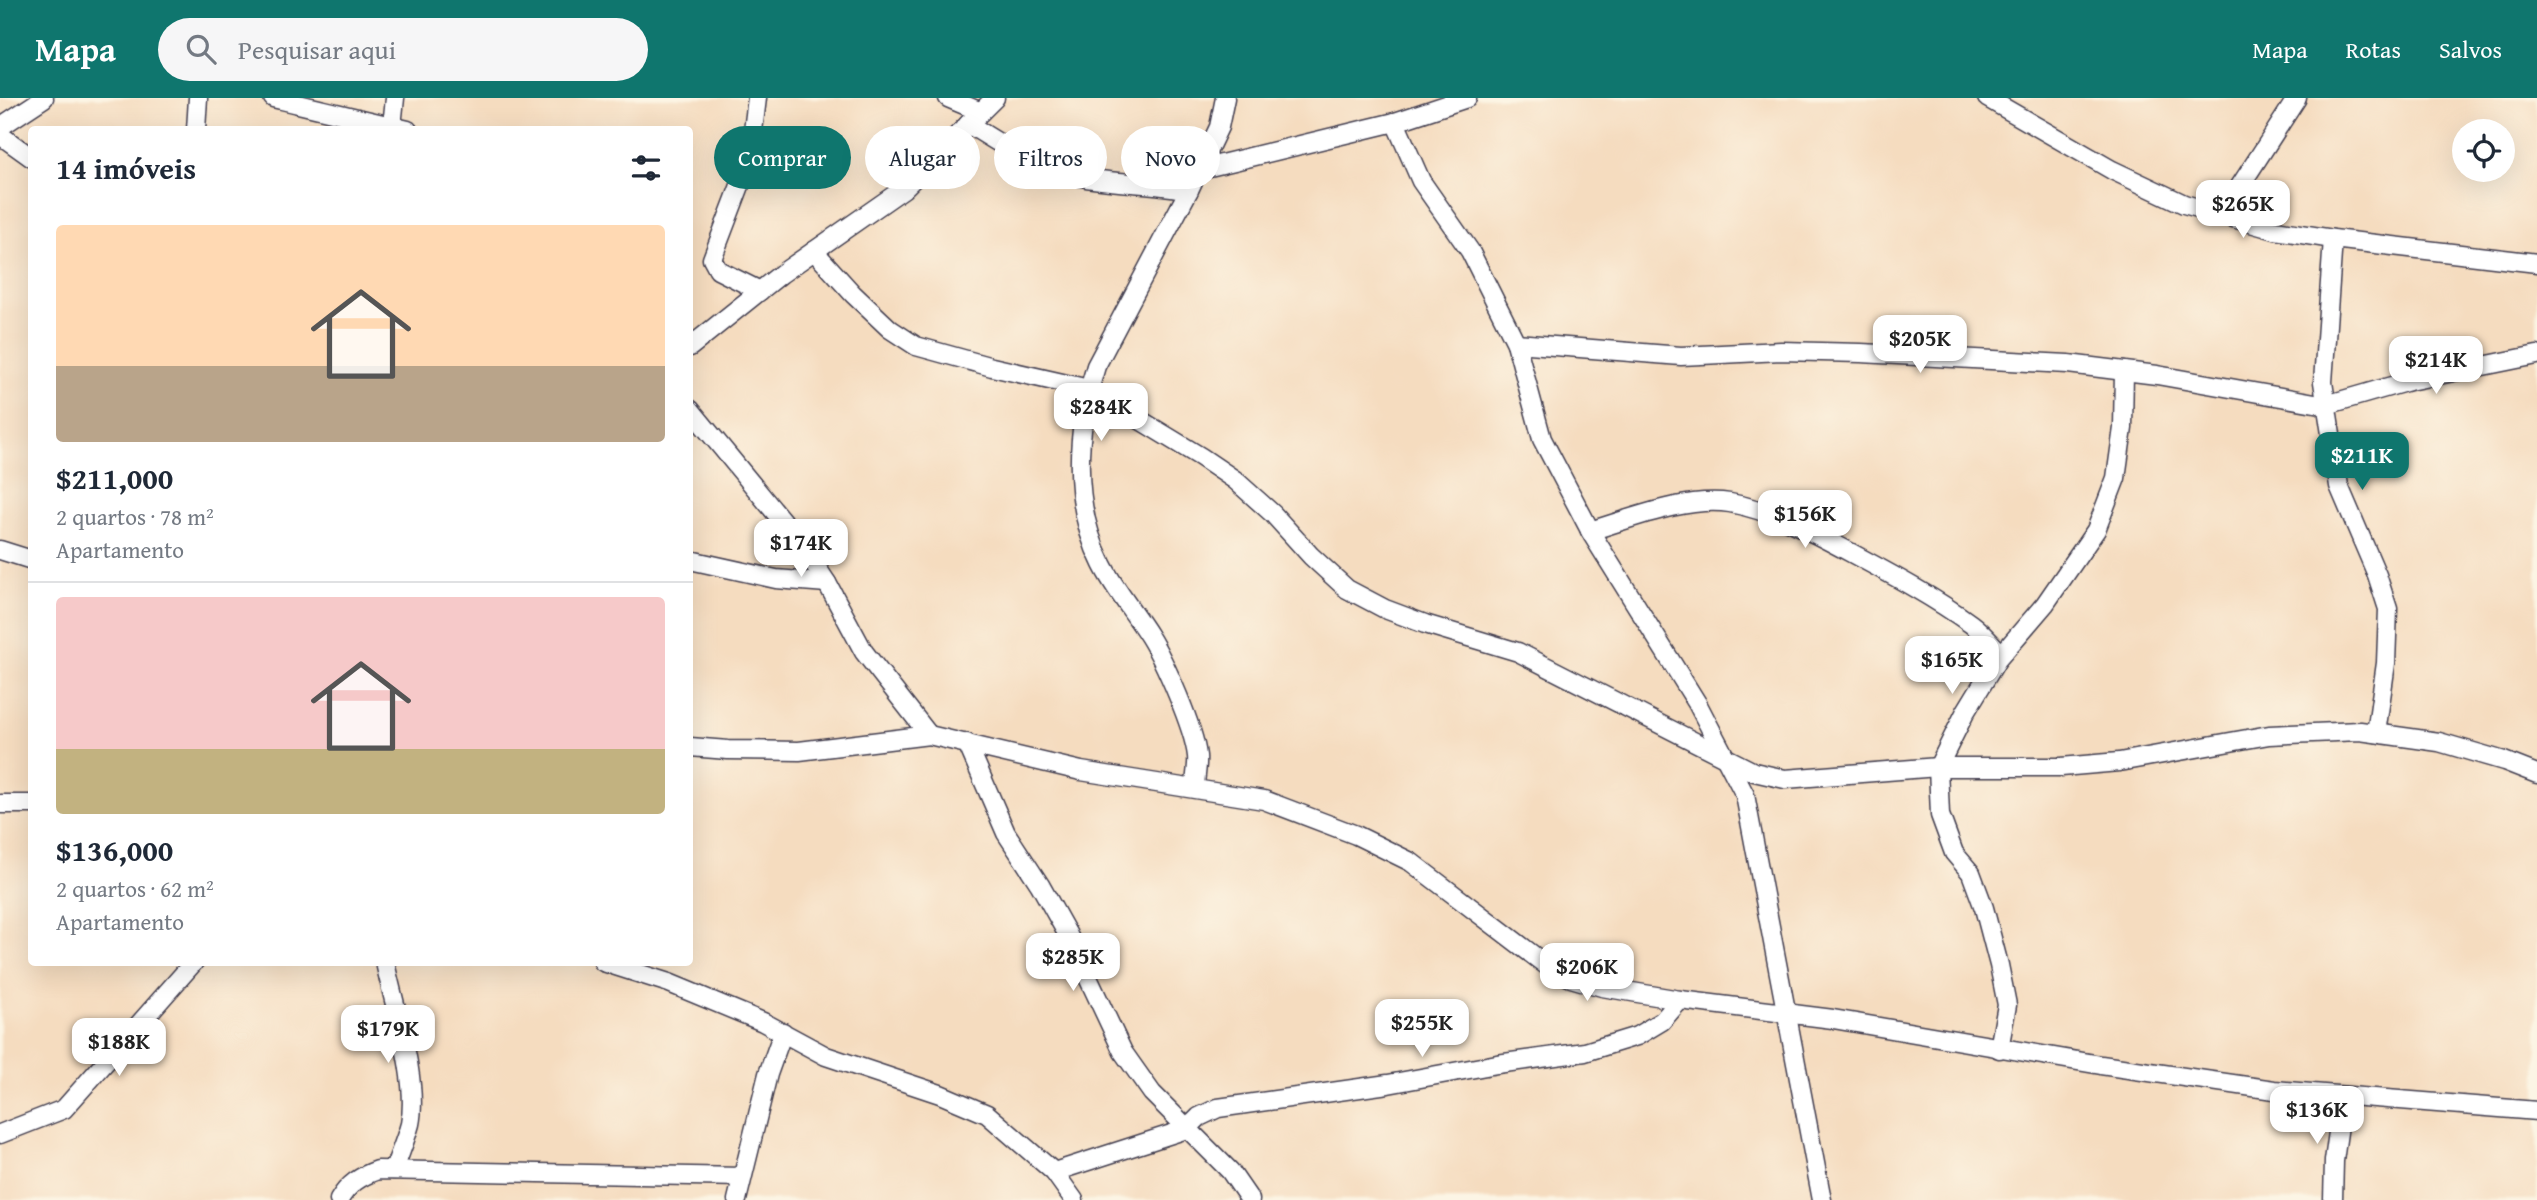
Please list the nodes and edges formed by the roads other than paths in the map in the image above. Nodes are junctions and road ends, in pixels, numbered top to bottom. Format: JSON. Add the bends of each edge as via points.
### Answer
{"nodes":[{"id":1,"x":44,"y":98,"type":"edge"},
{"id":2,"x":198,"y":98,"type":"edge"},
{"id":3,"x":273,"y":98,"type":"edge"},
{"id":4,"x":395,"y":98,"type":"edge"},
{"id":5,"x":757,"y":98,"type":"edge"},
{"id":6,"x":948,"y":98,"type":"edge"},
{"id":7,"x":995,"y":98,"type":"edge"},
{"id":8,"x":1225,"y":98,"type":"edge"},
{"id":9,"x":1467,"y":98,"type":"edge"},
{"id":10,"x":1987,"y":98,"type":"edge"},
{"id":11,"x":2297,"y":98,"type":"edge"},
{"id":12,"x":974,"y":118,"type":"junction"},
{"id":13,"x":1395,"y":122,"type":"junction"},
{"id":14,"x":196,"y":126,"type":"edge"},
{"id":15,"x":392,"y":126,"type":"edge"},
{"id":16,"x":400,"y":126,"type":"edge"},
{"id":17,"x":1219,"y":126,"type":"edge"},
{"id":18,"x":0,"y":127,"type":"edge"},
{"id":19,"x":0,"y":135,"type":"edge"},
{"id":20,"x":28,"y":155,"type":"edge"},
{"id":21,"x":1220,"y":164,"type":"edge"},
{"id":22,"x":1189,"y":190,"type":"joint"},
{"id":23,"x":2222,"y":214,"type":"junction"},
{"id":24,"x":2333,"y":239,"type":"junction"},
{"id":25,"x":814,"y":251,"type":"junction"},
{"id":26,"x":2537,"y":263,"type":"edge"},
{"id":27,"x":760,"y":291,"type":"junction"},
{"id":28,"x":1516,"y":343,"type":"junction"},
{"id":29,"x":693,"y":345,"type":"edge"},
{"id":30,"x":2537,"y":355,"type":"edge"},
{"id":31,"x":2124,"y":371,"type":"junction"},
{"id":32,"x":1088,"y":389,"type":"junction"},
{"id":33,"x":2326,"y":405,"type":"junction"},
{"id":34,"x":693,"y":413,"type":"edge"},
{"id":35,"x":1590,"y":531,"type":"junction"},
{"id":36,"x":0,"y":550,"type":"edge"},
{"id":37,"x":28,"y":558,"type":"edge"},
{"id":38,"x":693,"y":560,"type":"edge"},
{"id":39,"x":827,"y":583,"type":"junction"},
{"id":40,"x":2001,"y":654,"type":"junction"},
{"id":41,"x":2376,"y":733,"type":"junction"},
{"id":42,"x":929,"y":735,"type":"junction"},
{"id":43,"x":967,"y":743,"type":"junction"},
{"id":44,"x":693,"y":747,"type":"edge"},
{"id":45,"x":1728,"y":759,"type":"junction"},
{"id":46,"x":1938,"y":767,"type":"junction"},
{"id":47,"x":2537,"y":774,"type":"edge"},
{"id":48,"x":1195,"y":788,"type":"junction"},
{"id":49,"x":0,"y":804,"type":"edge"},
{"id":50,"x":28,"y":804,"type":"edge"},
{"id":51,"x":190,"y":966,"type":"edge"},
{"id":52,"x":386,"y":966,"type":"edge"},
{"id":53,"x":616,"y":966,"type":"edge"},
{"id":54,"x":1680,"y":1000,"type":"junction"},
{"id":55,"x":1787,"y":1012,"type":"junction"},
{"id":56,"x":783,"y":1032,"type":"junction"},
{"id":57,"x":1999,"y":1049,"type":"junction"},
{"id":58,"x":2343,"y":1096,"type":"junction"},
{"id":59,"x":2537,"y":1111,"type":"edge"},
{"id":60,"x":1187,"y":1129,"type":"junction"},
{"id":61,"x":0,"y":1134,"type":"edge"},
{"id":62,"x":394,"y":1170,"type":"junction"},
{"id":63,"x":1054,"y":1172,"type":"junction"},
{"id":64,"x":742,"y":1177,"type":"junction"},
{"id":65,"x":339,"y":1200,"type":"edge"},
{"id":66,"x":737,"y":1200,"type":"edge"},
{"id":67,"x":1074,"y":1200,"type":"edge"},
{"id":68,"x":1251,"y":1200,"type":"edge"},
{"id":69,"x":1822,"y":1200,"type":"edge"},
{"id":70,"x":2333,"y":1200,"type":"edge"}],
"edges":[{"from":1,"to":18,"type":"street"},
{"from":2,"to":14,"type":"street"},
{"from":3,"to":15,"type":"street"},
{"from":4,"to":16,"type":"street"},
{"from":5,"to":27,"type":"street","via":[[741,183],[712,259],[718,270]]},
{"from":6,"to":12,"type":"street"},
{"from":7,"to":12,"type":"street"},
{"from":8,"to":17,"type":"street"},
{"from":9,"to":13,"type":"street"},
{"from":10,"to":23,"type":"street","via":[[2112,170],[2184,204]]},
{"from":11,"to":23,"type":"street"},
{"from":12,"to":22,"type":"street","via":[[1010,149],[1059,173]]},
{"from":12,"to":25,"type":"street","via":[[903,188]]},
{"from":13,"to":21,"type":"street"},
{"from":13,"to":28,"type":"street","via":[[1421,181],[1470,251]]},
{"from":19,"to":20,"type":"street"},
{"from":22,"to":32,"type":"street","via":[[1111,333]]},
{"from":23,"to":24,"type":"street","via":[[2275,230]]},
{"from":24,"to":26,"type":"street"},
{"from":24,"to":33,"type":"street","via":[[2323,382]]},
{"from":25,"to":27,"type":"street"},
{"from":25,"to":32,"type":"street","via":[[890,329],[916,346]]},
{"from":27,"to":29,"type":"street"},
{"from":28,"to":31,"type":"street","via":[[1681,356],[1874,353]]},
{"from":28,"to":35,"type":"street","via":[[1542,439]]},
{"from":30,"to":33,"type":"street"},
{"from":31,"to":33,"type":"street"},
{"from":31,"to":40,"type":"street","via":[[2116,478],[2096,530],[2045,604]]},
{"from":32,"to":45,"type":"street","via":[[1235,480],[1347,589],[1425,624],[1518,652]]},
{"from":32,"to":48,"type":"street","via":[[1080,493],[1090,535],[1102,565],[1151,640],[1182,707],[1198,758]]},
{"from":33,"to":41,"type":"street","via":[[2339,486],[2388,609]]},
{"from":34,"to":39,"type":"street","via":[[802,545]]},
{"from":35,"to":40,"type":"street","via":[[1644,514],[1703,503],[1729,503],[1757,511],[1810,531],[1913,586],[1974,626]]},
{"from":35,"to":45,"type":"street"},
{"from":36,"to":37,"type":"street"},
{"from":38,"to":39,"type":"street","via":[[776,579]]},
{"from":39,"to":42,"type":"street","via":[[864,652]]},
{"from":40,"to":46,"type":"street"},
{"from":41,"to":46,"type":"street","via":[[2269,735],[2119,762],[2061,767]]},
{"from":41,"to":47,"type":"street","via":[[2439,742]]},
{"from":42,"to":43,"type":"street"},
{"from":42,"to":44,"type":"street","via":[[799,751]]},
{"from":43,"to":48,"type":"street","via":[[1081,771]]},
{"from":43,"to":60,"type":"street","via":[[1006,833],[1068,935],[1123,1052],[1152,1093]]},
{"from":45,"to":46,"type":"street","via":[[1784,779]]},
{"from":45,"to":55,"type":"street","via":[[1745,795]]},
{"from":46,"to":57,"type":"street","via":[[1940,815],[1954,853],[1971,873],[1984,908],[2007,1005]]},
{"from":48,"to":54,"type":"street","via":[[1264,800],[1356,835],[1411,862],[1550,968],[1571,978]]},
{"from":49,"to":50,"type":"street"},
{"from":51,"to":61,"type":"street","via":[[64,1109]]},
{"from":52,"to":62,"type":"street","via":[[412,1102],[410,1124]]},
{"from":53,"to":56,"type":"street","via":[[669,983]]},
{"from":54,"to":55,"type":"street"},
{"from":54,"to":60,"type":"street","via":[[1662,1021],[1637,1036],[1585,1052],[1217,1108],[1199,1116]]},
{"from":55,"to":57,"type":"street"},
{"from":55,"to":69,"type":"street"},
{"from":56,"to":63,"type":"street","via":[[826,1056],[987,1114]]},
{"from":56,"to":64,"type":"street"},
{"from":57,"to":58,"type":"street"},
{"from":58,"to":59,"type":"street"},
{"from":58,"to":70,"type":"street"},
{"from":60,"to":63,"type":"street"},
{"from":60,"to":68,"type":"street","via":[[1230,1171]]},
{"from":62,"to":64,"type":"street"},
{"from":62,"to":65,"type":"street","via":[[362,1176]]},
{"from":63,"to":67,"type":"street"},
{"from":64,"to":66,"type":"street"}]}
